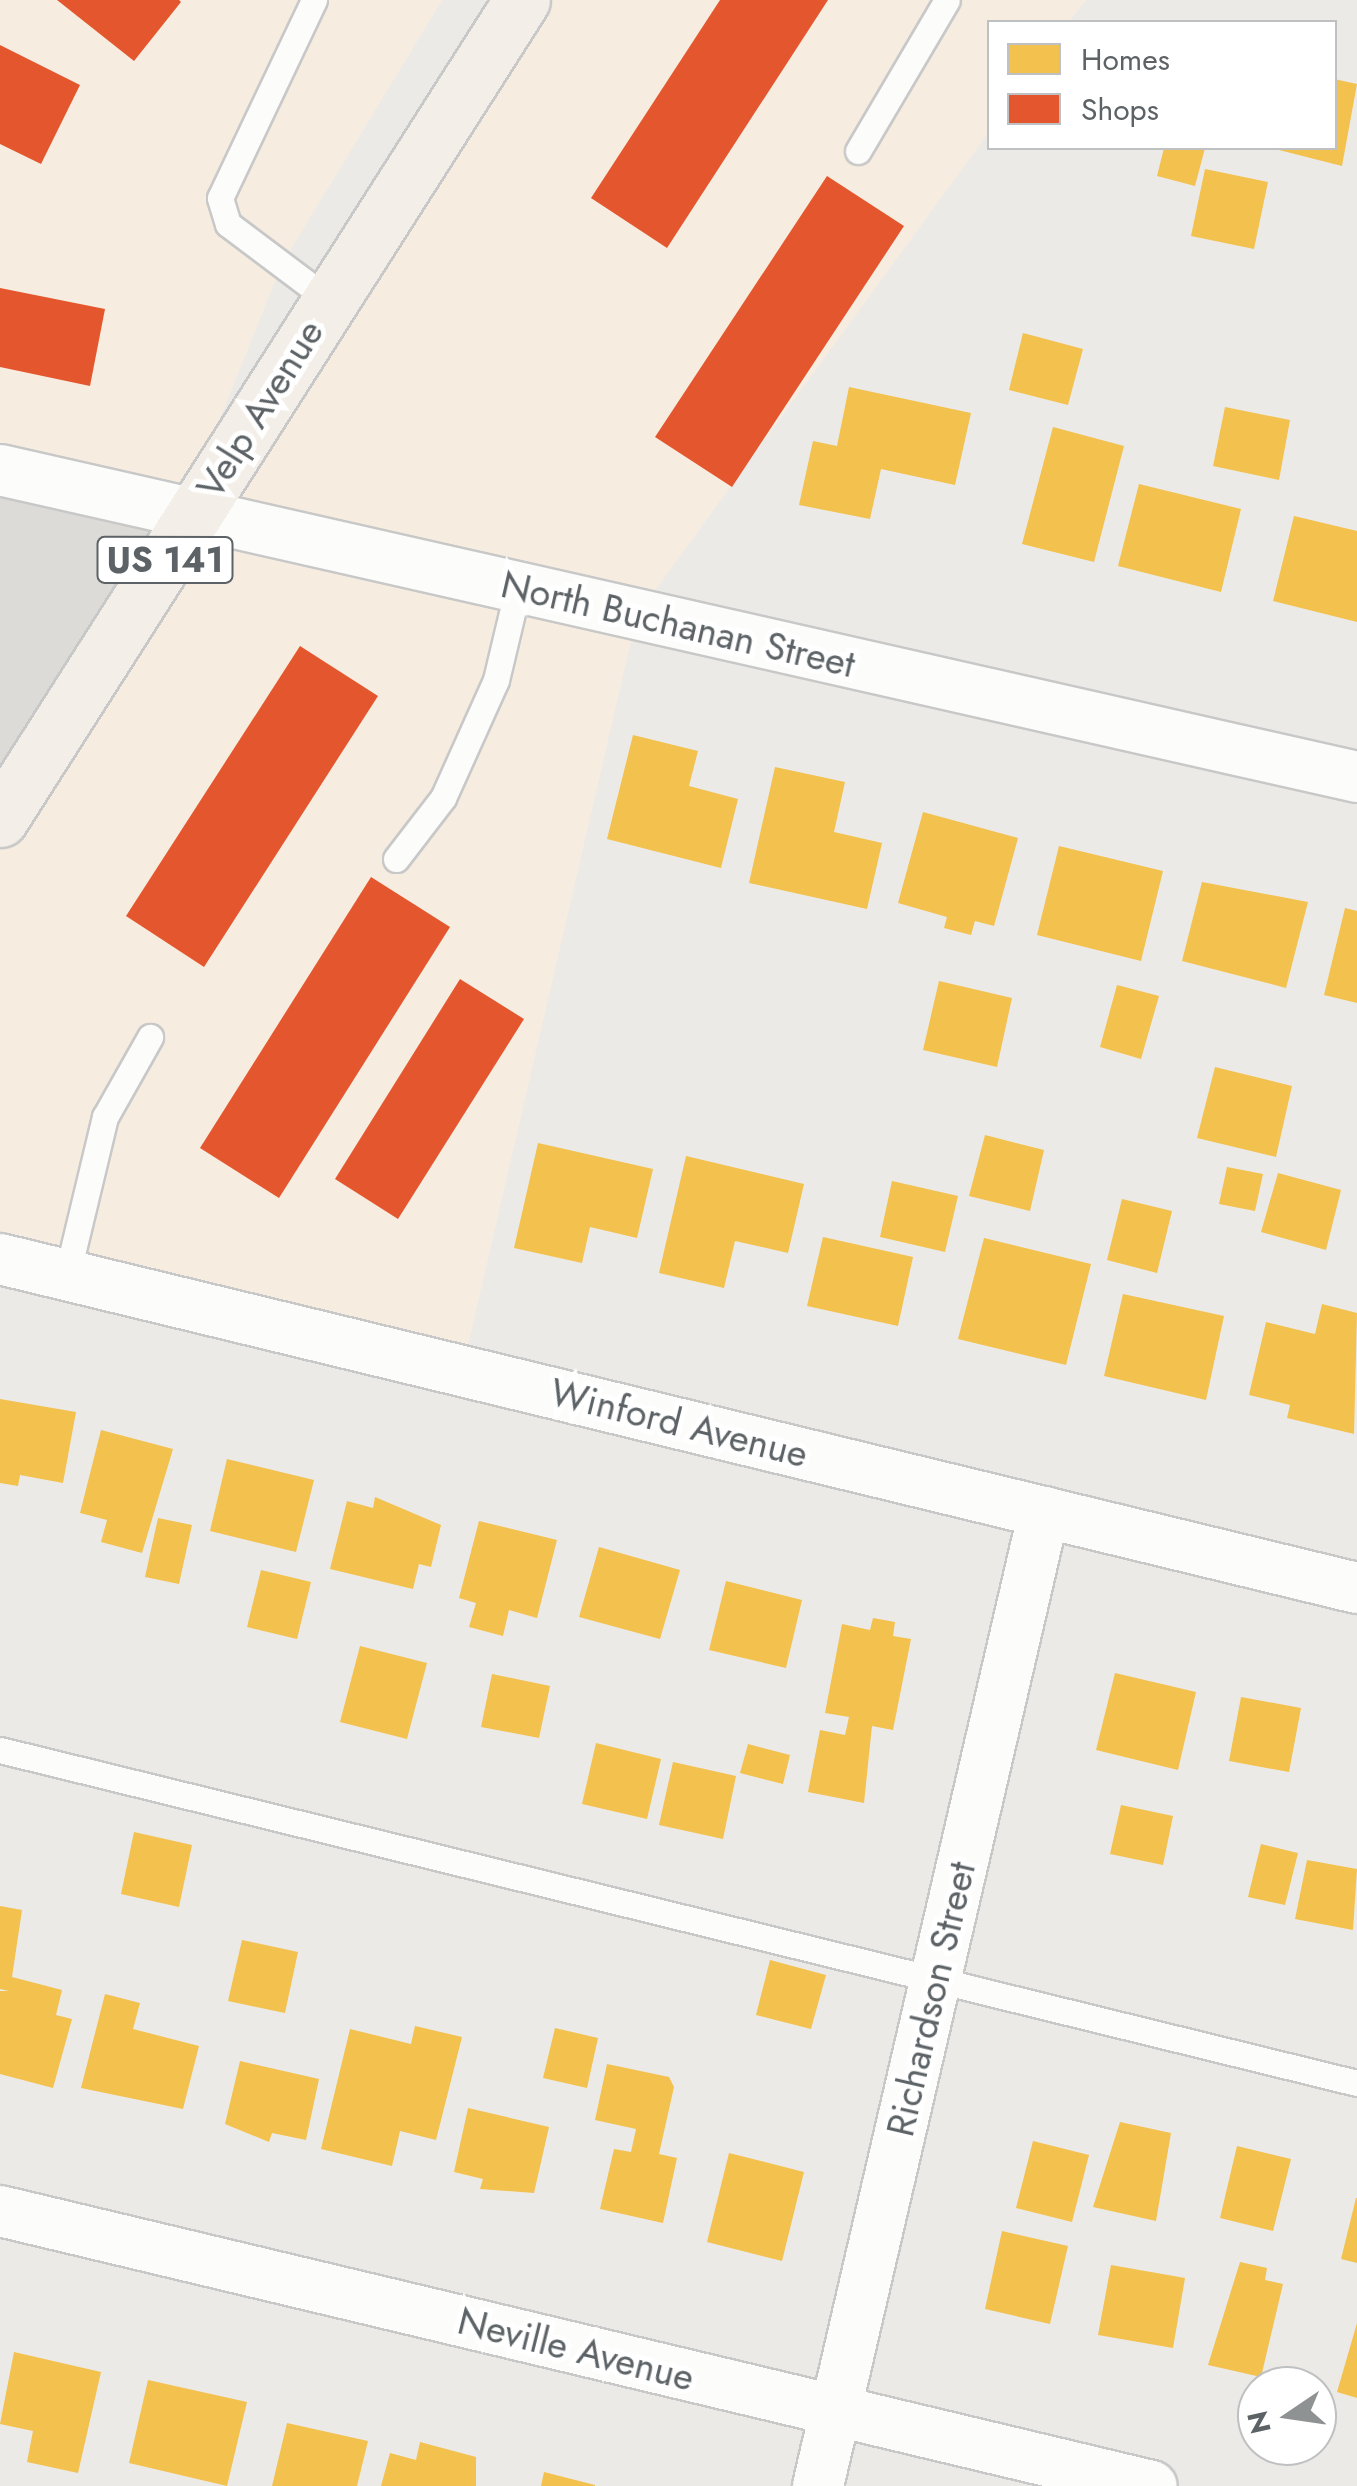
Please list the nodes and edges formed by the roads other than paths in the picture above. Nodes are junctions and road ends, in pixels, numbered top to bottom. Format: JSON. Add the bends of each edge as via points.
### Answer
{"nodes":[{"id":1,"x":314,"y":0,"type":"edge"},
{"id":2,"x":522,"y":0,"type":"edge"},
{"id":3,"x":947,"y":0,"type":"edge"},
{"id":4,"x":858,"y":151,"type":"dead end"},
{"id":5,"x":329,"y":300,"type":"junction"},
{"id":6,"x":0,"y":470,"type":"edge"},
{"id":7,"x":195,"y":514,"type":"junction"},
{"id":8,"x":518,"y":588,"type":"junction"},
{"id":9,"x":1357,"y":777,"type":"edge"},
{"id":10,"x":0,"y":819,"type":"edge"},
{"id":11,"x":396,"y":859,"type":"dead end"},
{"id":12,"x":150,"y":1037,"type":"dead end"},
{"id":13,"x":0,"y":1259,"type":"edge"},
{"id":14,"x":67,"y":1275,"type":"junction"},
{"id":15,"x":1044,"y":1512,"type":"junction"},
{"id":16,"x":1357,"y":1588,"type":"edge"},
{"id":17,"x":0,"y":1750,"type":"edge"},
{"id":18,"x":934,"y":1984,"type":"junction"},
{"id":19,"x":1357,"y":2083,"type":"edge"},
{"id":20,"x":0,"y":2210,"type":"edge"},
{"id":21,"x":835,"y":2411,"type":"junction"},
{"id":22,"x":818,"y":2486,"type":"edge"},
{"id":23,"x":1152,"y":2486,"type":"edge"}],
"edges":[{"from":1,"to":5,"type":"lane","via":[[220,198],[228,224]]},
{"from":2,"to":5,"type":"main road","name":"Velp Avenue","number":"US 141"},
{"from":3,"to":4,"type":"lane"},
{"from":5,"to":7,"type":"main road","name":"Velp Avenue","number":"US 141"},
{"from":6,"to":7,"type":"street","name":"North Buchanan Street"},
{"from":7,"to":8,"type":"street","name":"North Buchanan Street"},
{"from":7,"to":10,"type":"main road","name":"Velp Avenue","number":"US 141"},
{"from":8,"to":9,"type":"street","name":"North Buchanan Street"},
{"from":8,"to":11,"type":"lane","via":[[496,680],[466,748],[443,798]]},
{"from":12,"to":14,"type":"lane","via":[[105,1117]]},
{"from":13,"to":14,"type":"street","name":"Winford Avenue"},
{"from":14,"to":15,"type":"street","name":"Winford Avenue"},
{"from":15,"to":16,"type":"street","name":"Winford Avenue"},
{"from":15,"to":18,"type":"street","name":"Richardson Street"},
{"from":17,"to":18,"type":"lane"},
{"from":18,"to":19,"type":"lane"},
{"from":18,"to":21,"type":"street","name":"Richardson Street"},
{"from":20,"to":21,"type":"street","name":"Neville Avenue"},
{"from":21,"to":22,"type":"street","name":"Richardson Street"},
{"from":21,"to":23,"type":"street","name":"Neville Avenue"}]}
